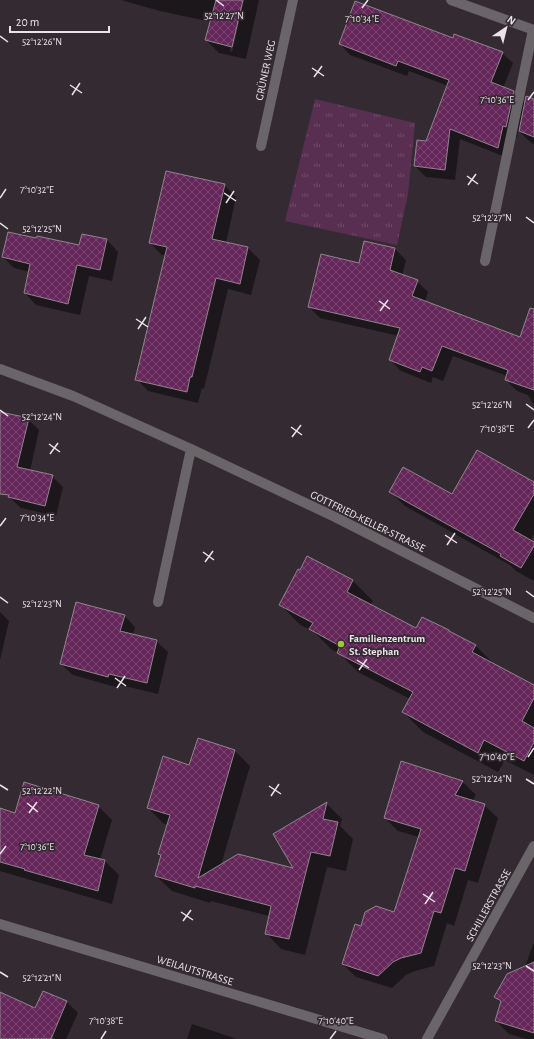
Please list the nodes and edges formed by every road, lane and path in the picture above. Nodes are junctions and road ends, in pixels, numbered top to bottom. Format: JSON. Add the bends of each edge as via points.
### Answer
{"nodes":[{"id":1,"x":293,"y":0,"type":"edge"},
{"id":2,"x":452,"y":0,"type":"edge"},
{"id":3,"x":534,"y":30,"type":"edge"},
{"id":4,"x":261,"y":146,"type":"dead end"},
{"id":5,"x":485,"y":261,"type":"dead end"},
{"id":6,"x":0,"y":369,"type":"edge"},
{"id":7,"x":191,"y":449,"type":"junction"},
{"id":8,"x":158,"y":602,"type":"dead end"},
{"id":9,"x":534,"y":618,"type":"edge"},
{"id":10,"x":534,"y":846,"type":"edge"},
{"id":11,"x":0,"y":924,"type":"edge"},
{"id":12,"x":383,"y":1039,"type":"edge"},
{"id":13,"x":427,"y":1039,"type":"edge"}],
"edges":[{"from":1,"to":4,"type":"street","name":"GRÜNER WEG"},
{"from":2,"to":3,"type":"street"},
{"from":3,"to":5,"type":"street"},
{"from":6,"to":7,"type":"street","name":"GOTTFRIED-KELLER-STRASSE","via":[[73,396]]},
{"from":7,"to":8,"type":"street"},
{"from":7,"to":9,"type":"street","name":"GOTTFRIED-KELLER-STRASSE","via":[[335,517]]},
{"from":10,"to":13,"type":"street","name":"SCHILLERSTRASSE"},
{"from":11,"to":12,"type":"street","name":"WEILAUTSTRASSE"}]}
